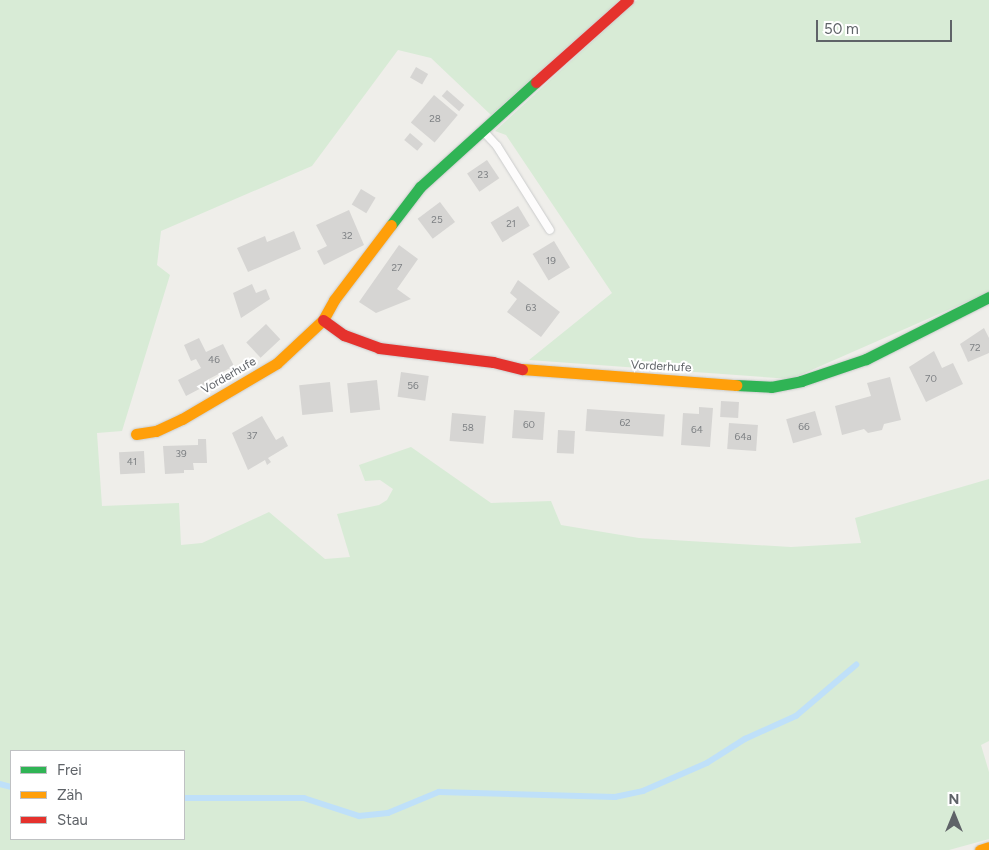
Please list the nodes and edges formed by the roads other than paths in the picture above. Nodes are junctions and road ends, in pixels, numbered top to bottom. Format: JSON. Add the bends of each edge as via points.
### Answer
{"nodes":[{"id":1,"x":628,"y":0,"type":"edge"},
{"id":2,"x":482,"y":130,"type":"junction"},
{"id":3,"x":550,"y":230,"type":"dead end"},
{"id":4,"x":989,"y":297,"type":"edge"},
{"id":5,"x":323,"y":320,"type":"junction"},
{"id":6,"x":136,"y":434,"type":"dead end"},
{"id":7,"x":989,"y":847,"type":"edge"},
{"id":8,"x":980,"y":850,"type":"edge"}],
"edges":[{"from":1,"to":2,"type":"street","name":"Vorderhufe"},
{"from":2,"to":3,"type":"lane","via":[[497,146]]},
{"from":2,"to":5,"type":"street","name":"Vorderhufe","via":[[403,206]]},
{"from":4,"to":5,"type":"street","name":"Vorderhufe","via":[[866,358],[801,381],[771,387],[530,371],[493,362],[379,348],[344,336]]},
{"from":5,"to":6,"type":"street","name":"Vorderhufe","via":[[278,363],[237,389],[156,431]]},
{"from":7,"to":8,"type":"street"}]}
